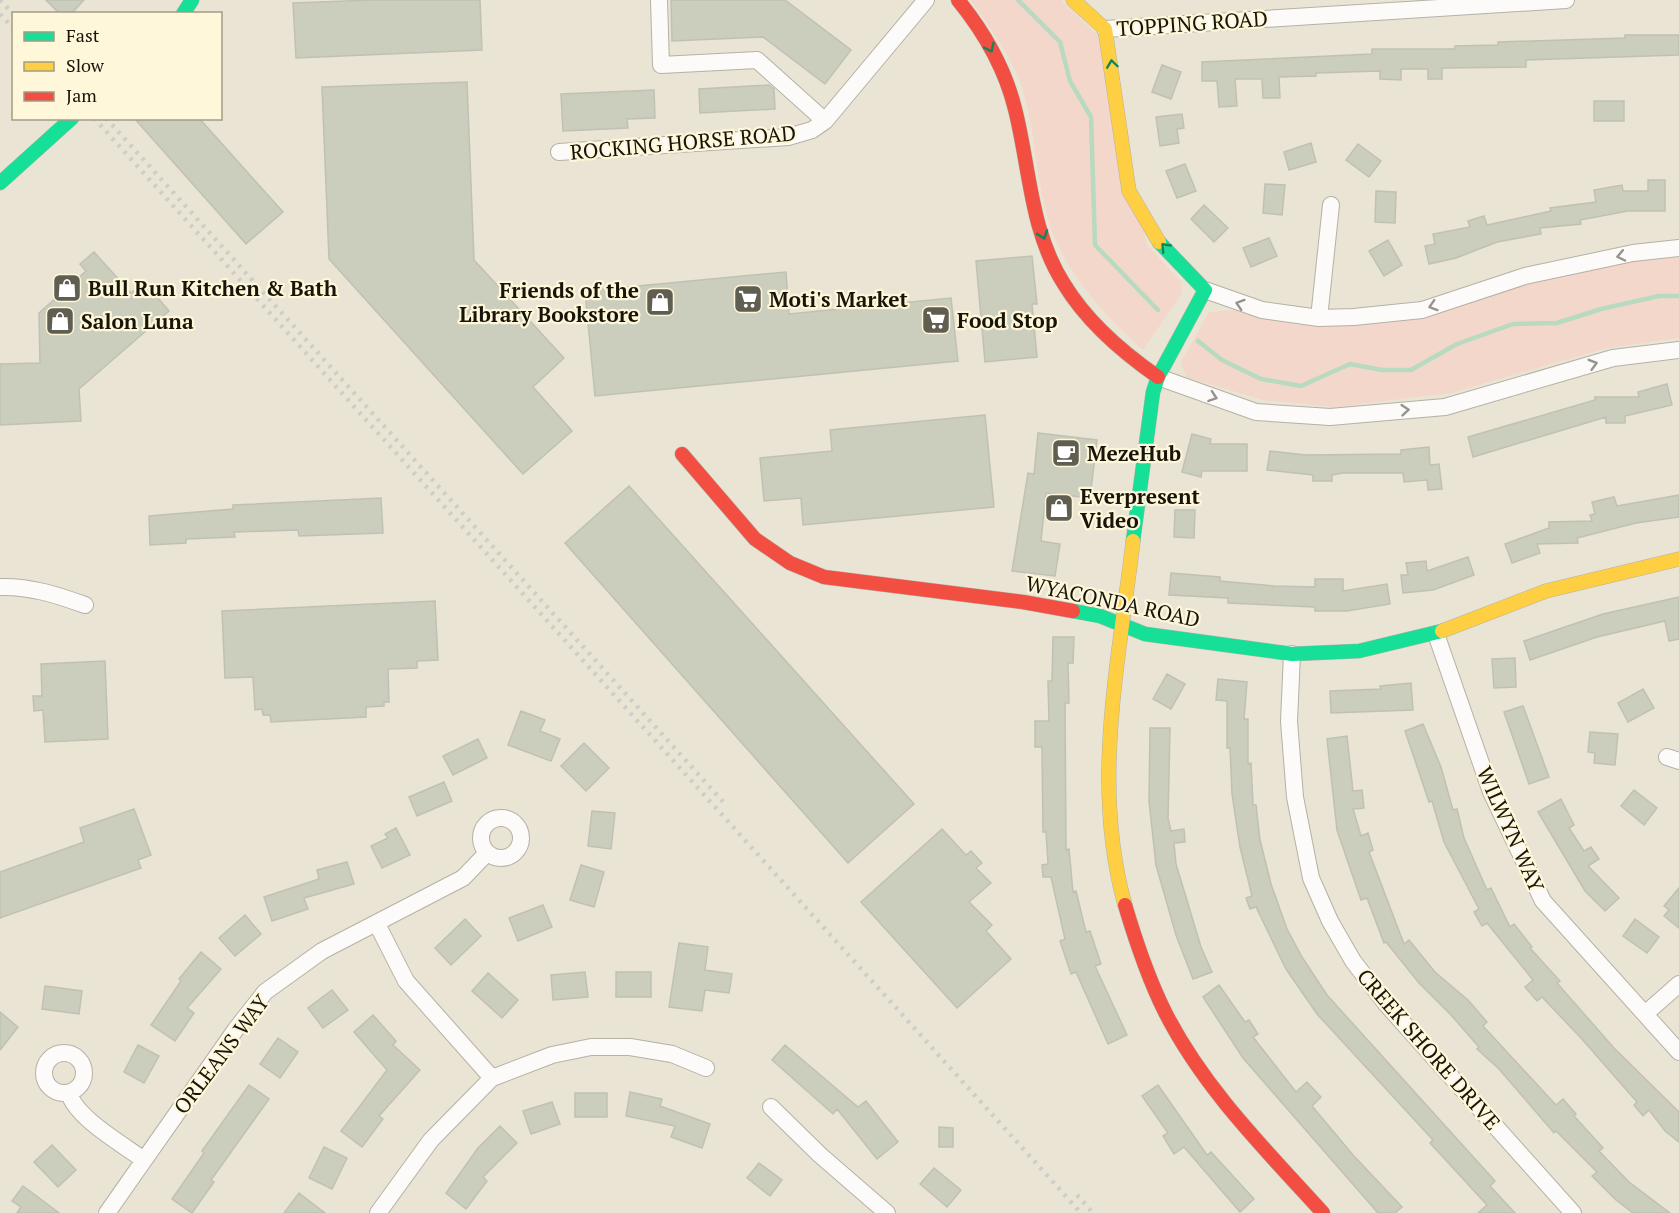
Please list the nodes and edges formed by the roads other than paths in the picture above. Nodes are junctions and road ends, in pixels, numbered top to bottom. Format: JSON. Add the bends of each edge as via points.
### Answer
{"nodes":[{"id":1,"x":659,"y":0,"type":"edge"},
{"id":2,"x":927,"y":0,"type":"edge"},
{"id":3,"x":958,"y":0,"type":"edge"},
{"id":4,"x":1073,"y":0,"type":"edge"},
{"id":5,"x":1566,"y":0,"type":"edge"},
{"id":6,"x":1105,"y":28,"type":"junction"},
{"id":7,"x":70,"y":120,"type":"edge"},
{"id":8,"x":825,"y":122,"type":"junction"},
{"id":9,"x":559,"y":152,"type":"dead end"},
{"id":10,"x":0,"y":183,"type":"edge"},
{"id":11,"x":1331,"y":205,"type":"dead end"},
{"id":12,"x":1679,"y":249,"type":"edge"},
{"id":13,"x":1205,"y":290,"type":"junction"},
{"id":14,"x":1319,"y":318,"type":"junction"},
{"id":15,"x":1679,"y":350,"type":"edge"},
{"id":16,"x":1158,"y":376,"type":"junction"},
{"id":17,"x":681,"y":454,"type":"dead end"},
{"id":18,"x":1679,"y":559,"type":"edge"},
{"id":19,"x":0,"y":587,"type":"edge"},
{"id":20,"x":85,"y":606,"type":"dead end"},
{"id":21,"x":1121,"y":623,"type":"junction"},
{"id":22,"x":1436,"y":634,"type":"junction"},
{"id":23,"x":1292,"y":654,"type":"junction"},
{"id":24,"x":487,"y":852,"type":"dead end"},
{"id":25,"x":377,"y":924,"type":"junction"},
{"id":26,"x":1679,"y":984,"type":"edge"},
{"id":27,"x":1646,"y":1013,"type":"junction"},
{"id":28,"x":1679,"y":1052,"type":"edge"},
{"id":29,"x":706,"y":1068,"type":"dead end"},
{"id":30,"x":492,"y":1078,"type":"junction"},
{"id":31,"x":69,"y":1093,"type":"dead end"},
{"id":32,"x":771,"y":1107,"type":"dead end"},
{"id":33,"x":144,"y":1160,"type":"junction"},
{"id":34,"x":107,"y":1213,"type":"edge"},
{"id":35,"x":378,"y":1213,"type":"edge"},
{"id":36,"x":887,"y":1213,"type":"edge"},
{"id":37,"x":1323,"y":1213,"type":"edge"},
{"id":38,"x":1573,"y":1213,"type":"edge"}],
"edges":[{"from":1,"to":8,"type":"street","via":[[661,65],[757,60]]},
{"from":2,"to":8,"type":"street","name":"ROCKING HORSE ROAD"},
{"from":3,"to":16,"type":"street","one_way":true,"via":[[980,27],[1005,78],[1019,125],[1033,205],[1056,270],[1089,317],[1129,356]]},
{"from":4,"to":6,"type":"street"},
{"from":5,"to":6,"type":"street","name":"TOPPING ROAD"},
{"from":13,"to":6,"type":"street","one_way":true,"via":[[1155,238],[1129,190]]},
{"from":7,"to":10,"type":"street"},
{"from":8,"to":9,"type":"street","name":"ROCKING HORSE ROAD","via":[[788,137]]},
{"from":11,"to":14,"type":"street"},
{"from":12,"to":14,"type":"street","one_way":true,"via":[[1633,253],[1525,276],[1422,310]]},
{"from":14,"to":13,"type":"street","one_way":true,"via":[[1262,310]]},
{"from":13,"to":16,"type":"street"},
{"from":16,"to":15,"type":"street","one_way":true,"via":[[1256,412],[1330,417],[1445,407],[1613,358]]},
{"from":16,"to":21,"type":"street"},
{"from":17,"to":21,"type":"street","name":"WYACONDA ROAD","via":[[755,539],[790,563],[824,577],[1023,602]]},
{"from":18,"to":22,"type":"street","name":"WYACONDA ROAD","via":[[1546,591]]},
{"from":19,"to":20,"type":"street","via":[[46,593]]},
{"from":21,"to":23,"type":"street","name":"WYACONDA ROAD","via":[[1144,634]]},
{"from":21,"to":37,"type":"street","via":[[1108,743],[1109,825],[1125,907],[1155,991],[1183,1046],[1218,1096]]},
{"from":22,"to":23,"type":"street","name":"WYACONDA ROAD","via":[[1359,651]]},
{"from":22,"to":27,"type":"street","name":"WILWYN WAY","via":[[1491,792],[1543,901]]},
{"from":23,"to":38,"type":"street","name":"CREEK SHORE DRIVE","via":[[1288,721],[1295,797],[1311,878],[1330,921],[1353,961],[1387,1005]]},
{"from":24,"to":25,"type":"street","name":"ORLEANS WAY","via":[[463,878]]},
{"from":25,"to":30,"type":"street","via":[[406,981]]},
{"from":25,"to":33,"type":"street","name":"ORLEANS WAY","via":[[322,951],[265,992]]},
{"from":26,"to":27,"type":"street"},
{"from":27,"to":28,"type":"street","name":"WILWYN WAY"},
{"from":29,"to":30,"type":"street","via":[[672,1054],[630,1047],[591,1047],[552,1055]]},
{"from":30,"to":35,"type":"street","via":[[431,1140]]},
{"from":31,"to":33,"type":"street","via":[[81,1113]]},
{"from":32,"to":36,"type":"street"},
{"from":33,"to":34,"type":"street","name":"ORLEANS WAY"}]}
